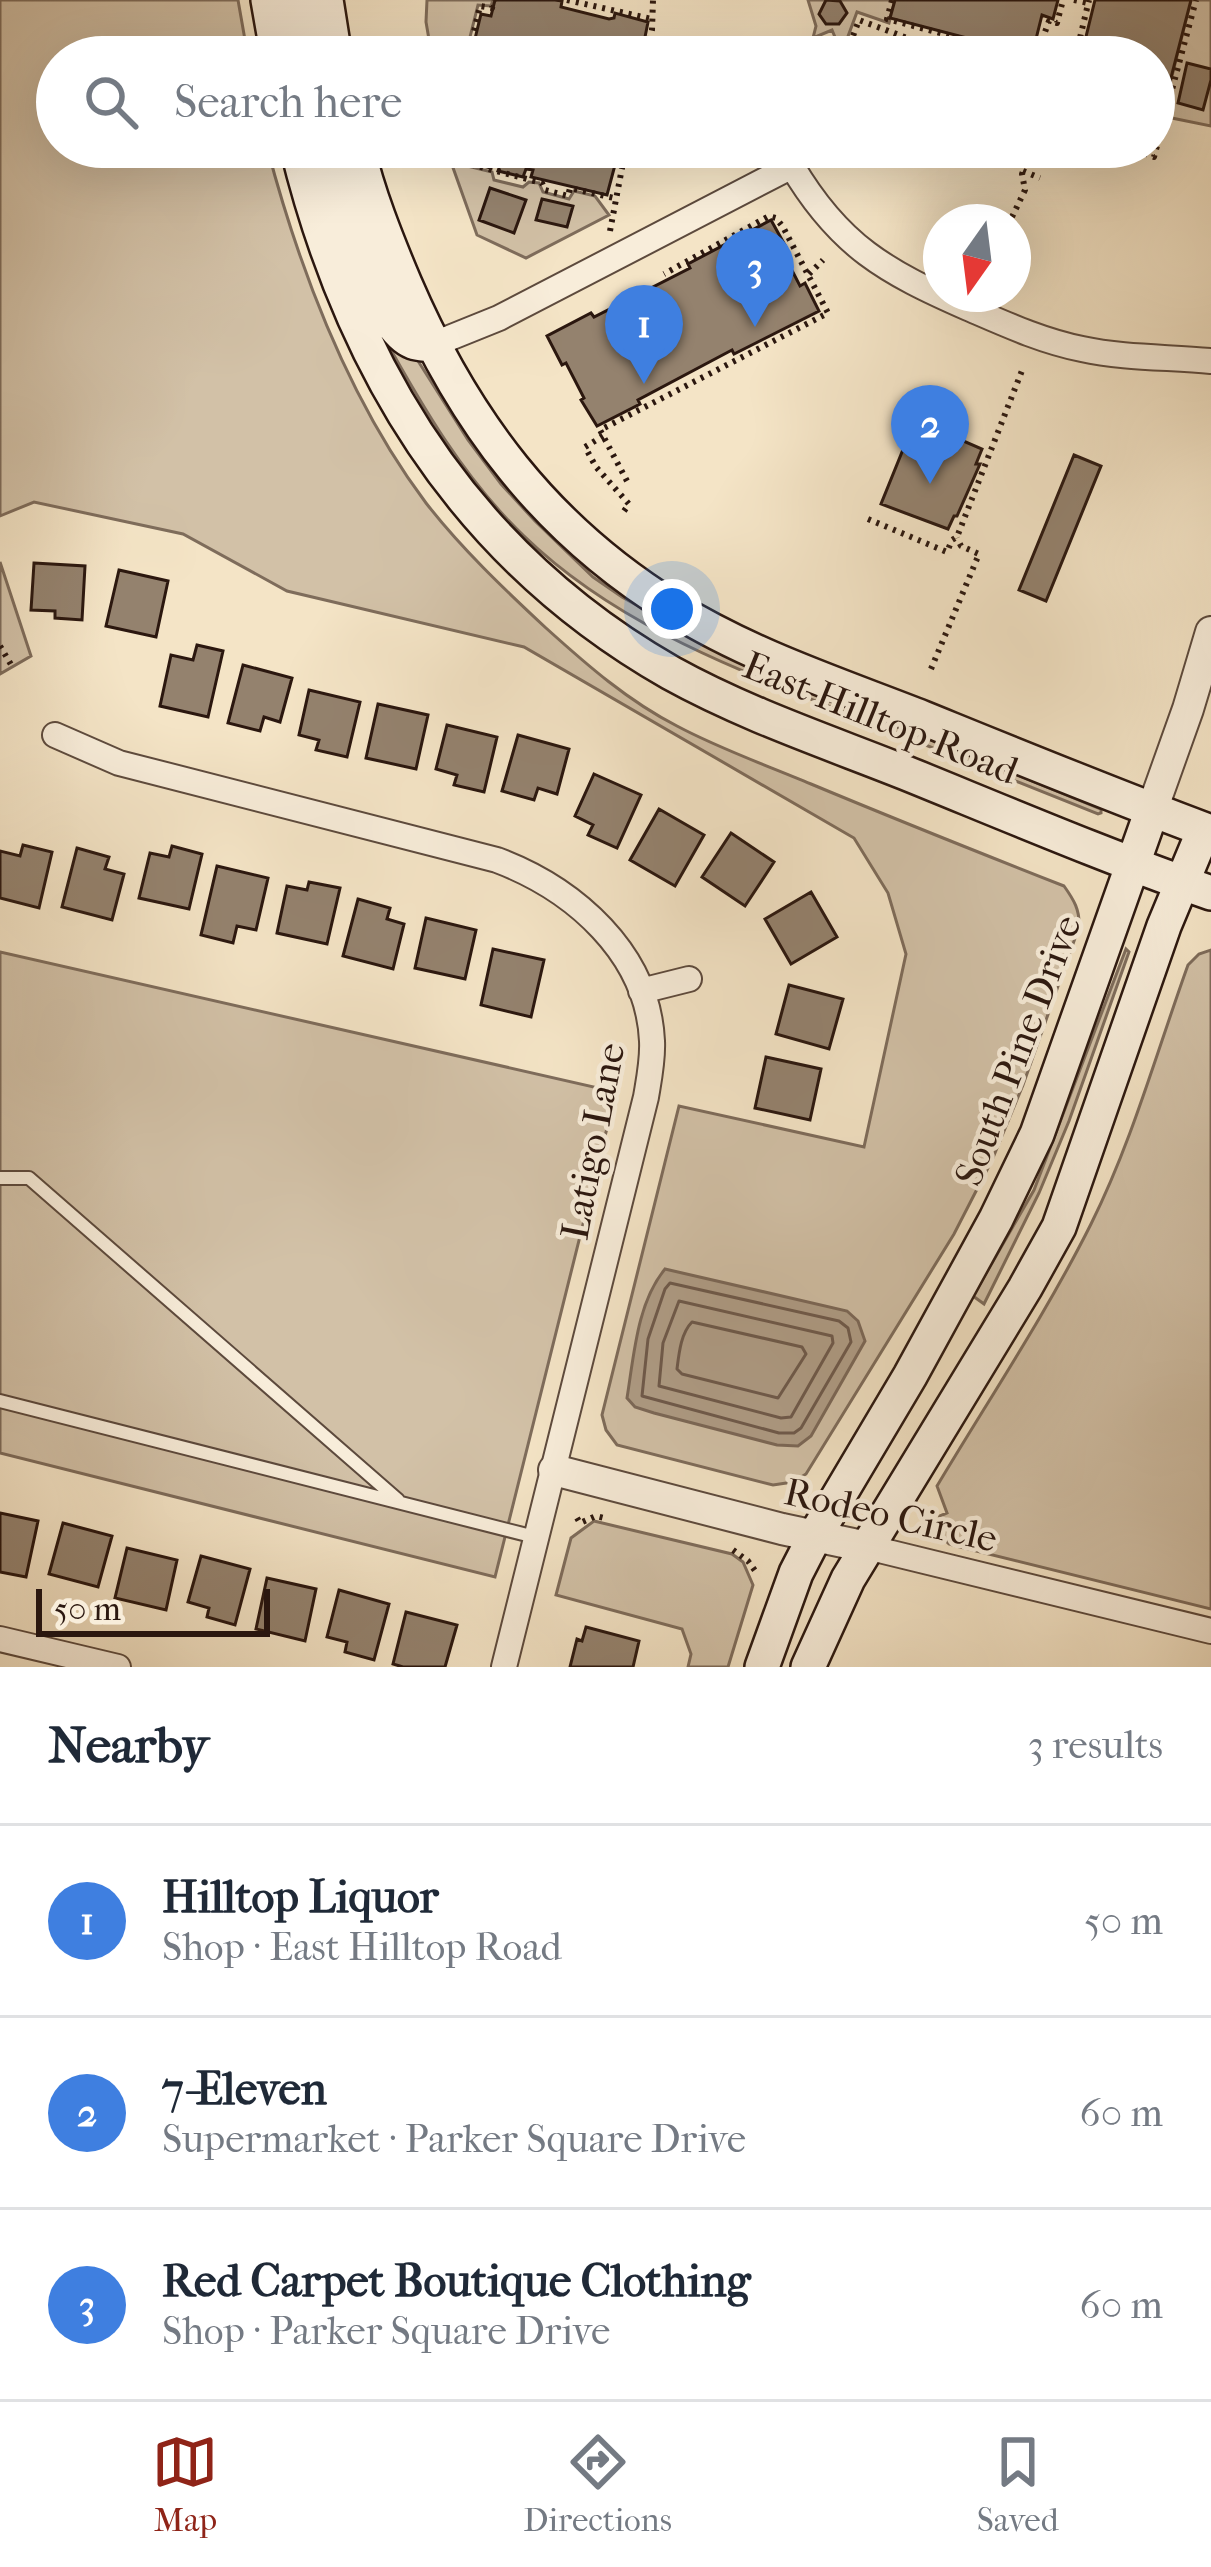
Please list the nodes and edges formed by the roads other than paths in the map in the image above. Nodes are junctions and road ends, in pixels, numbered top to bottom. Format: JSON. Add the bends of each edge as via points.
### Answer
{"nodes":[{"id":1,"x":268,"y":0,"type":"edge"},
{"id":2,"x":295,"y":0,"type":"edge"},
{"id":3,"x":326,"y":0,"type":"edge"},
{"id":4,"x":274,"y":36,"type":"edge"},
{"id":5,"x":301,"y":36,"type":"edge"},
{"id":6,"x":332,"y":36,"type":"edge"},
{"id":7,"x":303,"y":168,"type":"edge"},
{"id":8,"x":332,"y":168,"type":"edge"},
{"id":9,"x":363,"y":168,"type":"edge"},
{"id":10,"x":788,"y":168,"type":"edge"},
{"id":11,"x":793,"y":168,"type":"edge"},
{"id":12,"x":432,"y":345,"type":"junction"},
{"id":13,"x":1211,"y":361,"type":"edge"},
{"id":14,"x":1211,"y":632,"type":"edge"},
{"id":15,"x":55,"y":735,"type":"dead end"},
{"id":16,"x":1152,"y":809,"type":"junction"},
{"id":17,"x":1209,"y":826,"type":"edge"},
{"id":18,"x":1132,"y":864,"type":"junction"},
{"id":19,"x":1196,"y":888,"type":"edge"},
{"id":20,"x":689,"y":979,"type":"dead end"},
{"id":21,"x":641,"y":991,"type":"junction"},
{"id":22,"x":0,"y":1178,"type":"edge"},
{"id":23,"x":0,"y":1401,"type":"edge"},
{"id":24,"x":554,"y":1470,"type":"junction"},
{"id":25,"x":403,"y":1505,"type":"junction"},
{"id":26,"x":814,"y":1536,"type":"junction"},
{"id":27,"x":536,"y":1538,"type":"junction"},
{"id":28,"x":867,"y":1547,"type":"junction"},
{"id":29,"x":1211,"y":1631,"type":"edge"},
{"id":30,"x":0,"y":1639,"type":"edge"},
{"id":31,"x":118,"y":1667,"type":"edge"},
{"id":32,"x":504,"y":1667,"type":"edge"},
{"id":33,"x":762,"y":1667,"type":"edge"},
{"id":34,"x":808,"y":1667,"type":"edge"}],
"edges":[{"from":1,"to":4,"type":"main road"},
{"from":2,"to":5,"type":"main road"},
{"from":3,"to":6,"type":"main road"},
{"from":7,"to":18,"type":"main road","name":"East Hilltop Road","via":[[346,297],[392,395],[462,498],[543,582],[708,692]]},
{"from":8,"to":12,"type":"main road","via":[[383,312],[412,342]]},
{"from":9,"to":12,"type":"main road","name":"East Hilltop Road"},
{"from":10,"to":12,"type":"street"},
{"from":11,"to":13,"type":"street","via":[[835,227],[908,281],[1061,344]]},
{"from":12,"to":16,"type":"main road","name":"East Hilltop Road","via":[[524,481],[590,548],[663,602],[761,652]]},
{"from":14,"to":16,"type":"street","name":"South Pine Drive"},
{"from":15,"to":21,"type":"street","name":"Latigo Lane","via":[[118,763],[518,868],[590,915]]},
{"from":16,"to":17,"type":"main road","name":"East Hilltop Road"},
{"from":16,"to":18,"type":"main road","name":"South Pine Drive"},
{"from":17,"to":19,"type":"main road"},
{"from":18,"to":19,"type":"main road","name":"East Hilltop Road"},
{"from":18,"to":26,"type":"main road","name":"South Pine Drive","via":[[1018,1177]]},
{"from":19,"to":28,"type":"main road","via":[[1059,1227]]},
{"from":20,"to":21,"type":"street"},
{"from":21,"to":24,"type":"street","name":"Latigo Lane","via":[[652,1042],[646,1097]]},
{"from":22,"to":25,"type":"lane","via":[[29,1178]]},
{"from":23,"to":25,"type":"lane"},
{"from":24,"to":26,"type":"street","name":"Rodeo Circle"},
{"from":24,"to":27,"type":"street","name":"Latigo Lane"},
{"from":25,"to":27,"type":"lane"},
{"from":26,"to":28,"type":"street","name":"Rodeo Circle"},
{"from":26,"to":33,"type":"main road","name":"South Pine Drive"},
{"from":27,"to":32,"type":"street","name":"Latigo Lane"},
{"from":28,"to":29,"type":"street","name":"Rodeo Circle"},
{"from":28,"to":34,"type":"main road"},
{"from":30,"to":31,"type":"street"}]}
